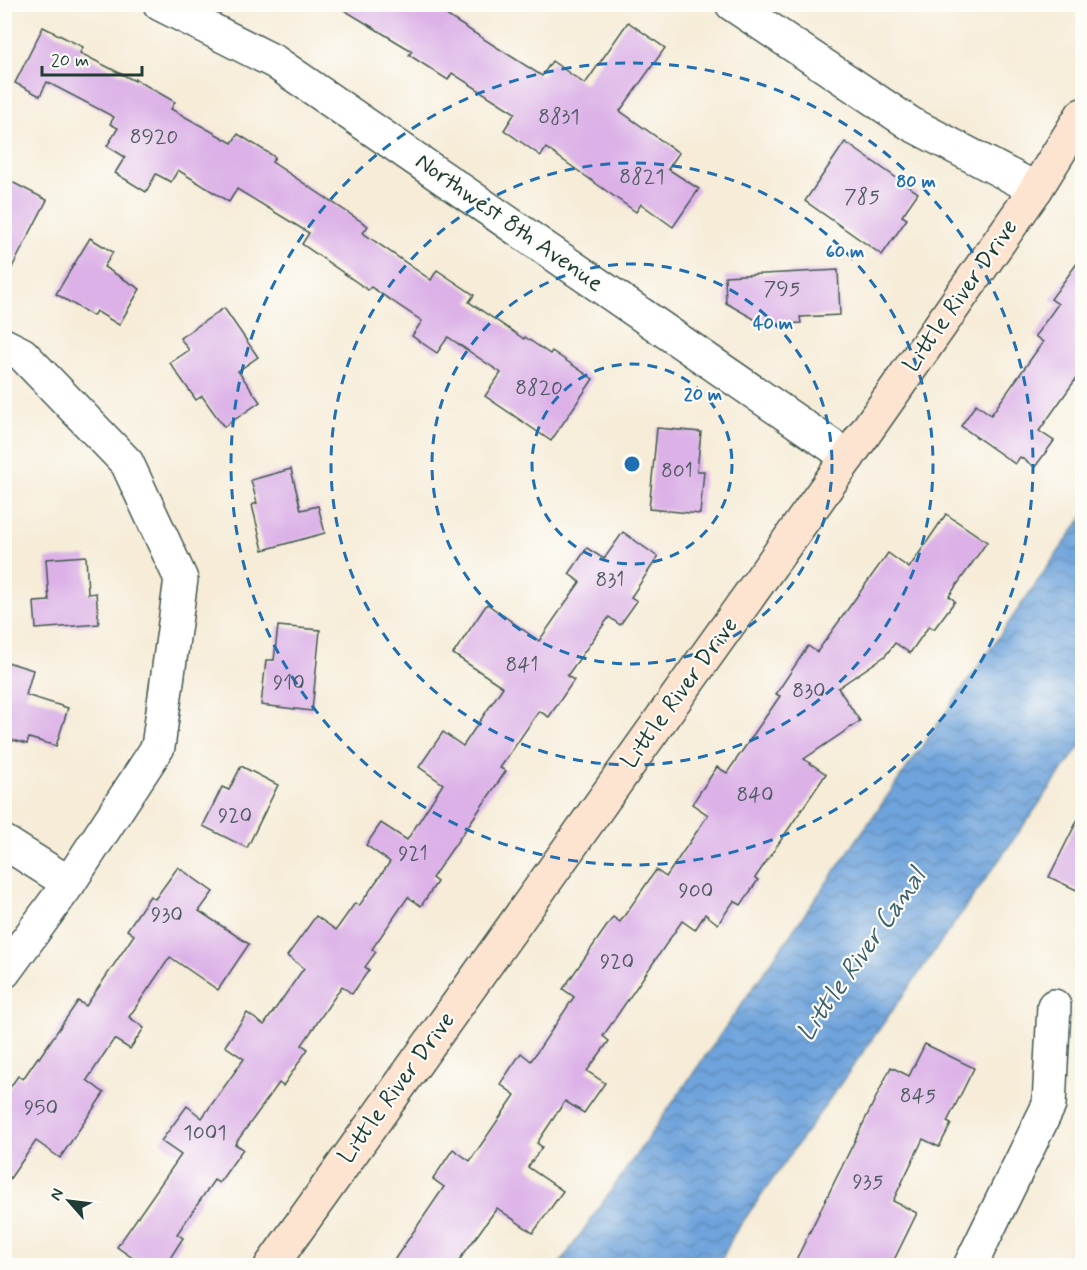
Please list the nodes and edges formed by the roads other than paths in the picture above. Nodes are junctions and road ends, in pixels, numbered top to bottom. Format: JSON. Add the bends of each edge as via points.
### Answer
{"nodes":[{"id":1,"x":160,"y":4,"type":"edge"},
{"id":2,"x":732,"y":4,"type":"edge"},
{"id":3,"x":1083,"y":115,"type":"edge"},
{"id":4,"x":1036,"y":189,"type":"junction"},
{"id":5,"x":4,"y":345,"type":"edge"},
{"id":6,"x":848,"y":457,"type":"junction"},
{"id":7,"x":4,"y":842,"type":"edge"},
{"id":8,"x":69,"y":883,"type":"junction"},
{"id":9,"x":4,"y":972,"type":"edge"},
{"id":10,"x":1054,"y":1006,"type":"dead end"},
{"id":11,"x":271,"y":1266,"type":"edge"},
{"id":12,"x":970,"y":1266,"type":"edge"}],
"edges":[{"from":1,"to":6,"type":"street","name":"Northwest 8th Avenue","via":[[275,62]]},
{"from":2,"to":4,"type":"street","via":[[911,124]]},
{"from":3,"to":4,"type":"street","name":"Little River Drive"},
{"from":4,"to":6,"type":"street","name":"Little River Drive"},
{"from":5,"to":8,"type":"street","via":[[22,354],[127,463],[181,579],[158,747]]},
{"from":6,"to":11,"type":"street","name":"Little River Drive"},
{"from":7,"to":8,"type":"street"},
{"from":8,"to":9,"type":"street"},
{"from":10,"to":12,"type":"street","via":[[1049,1105]]}]}
